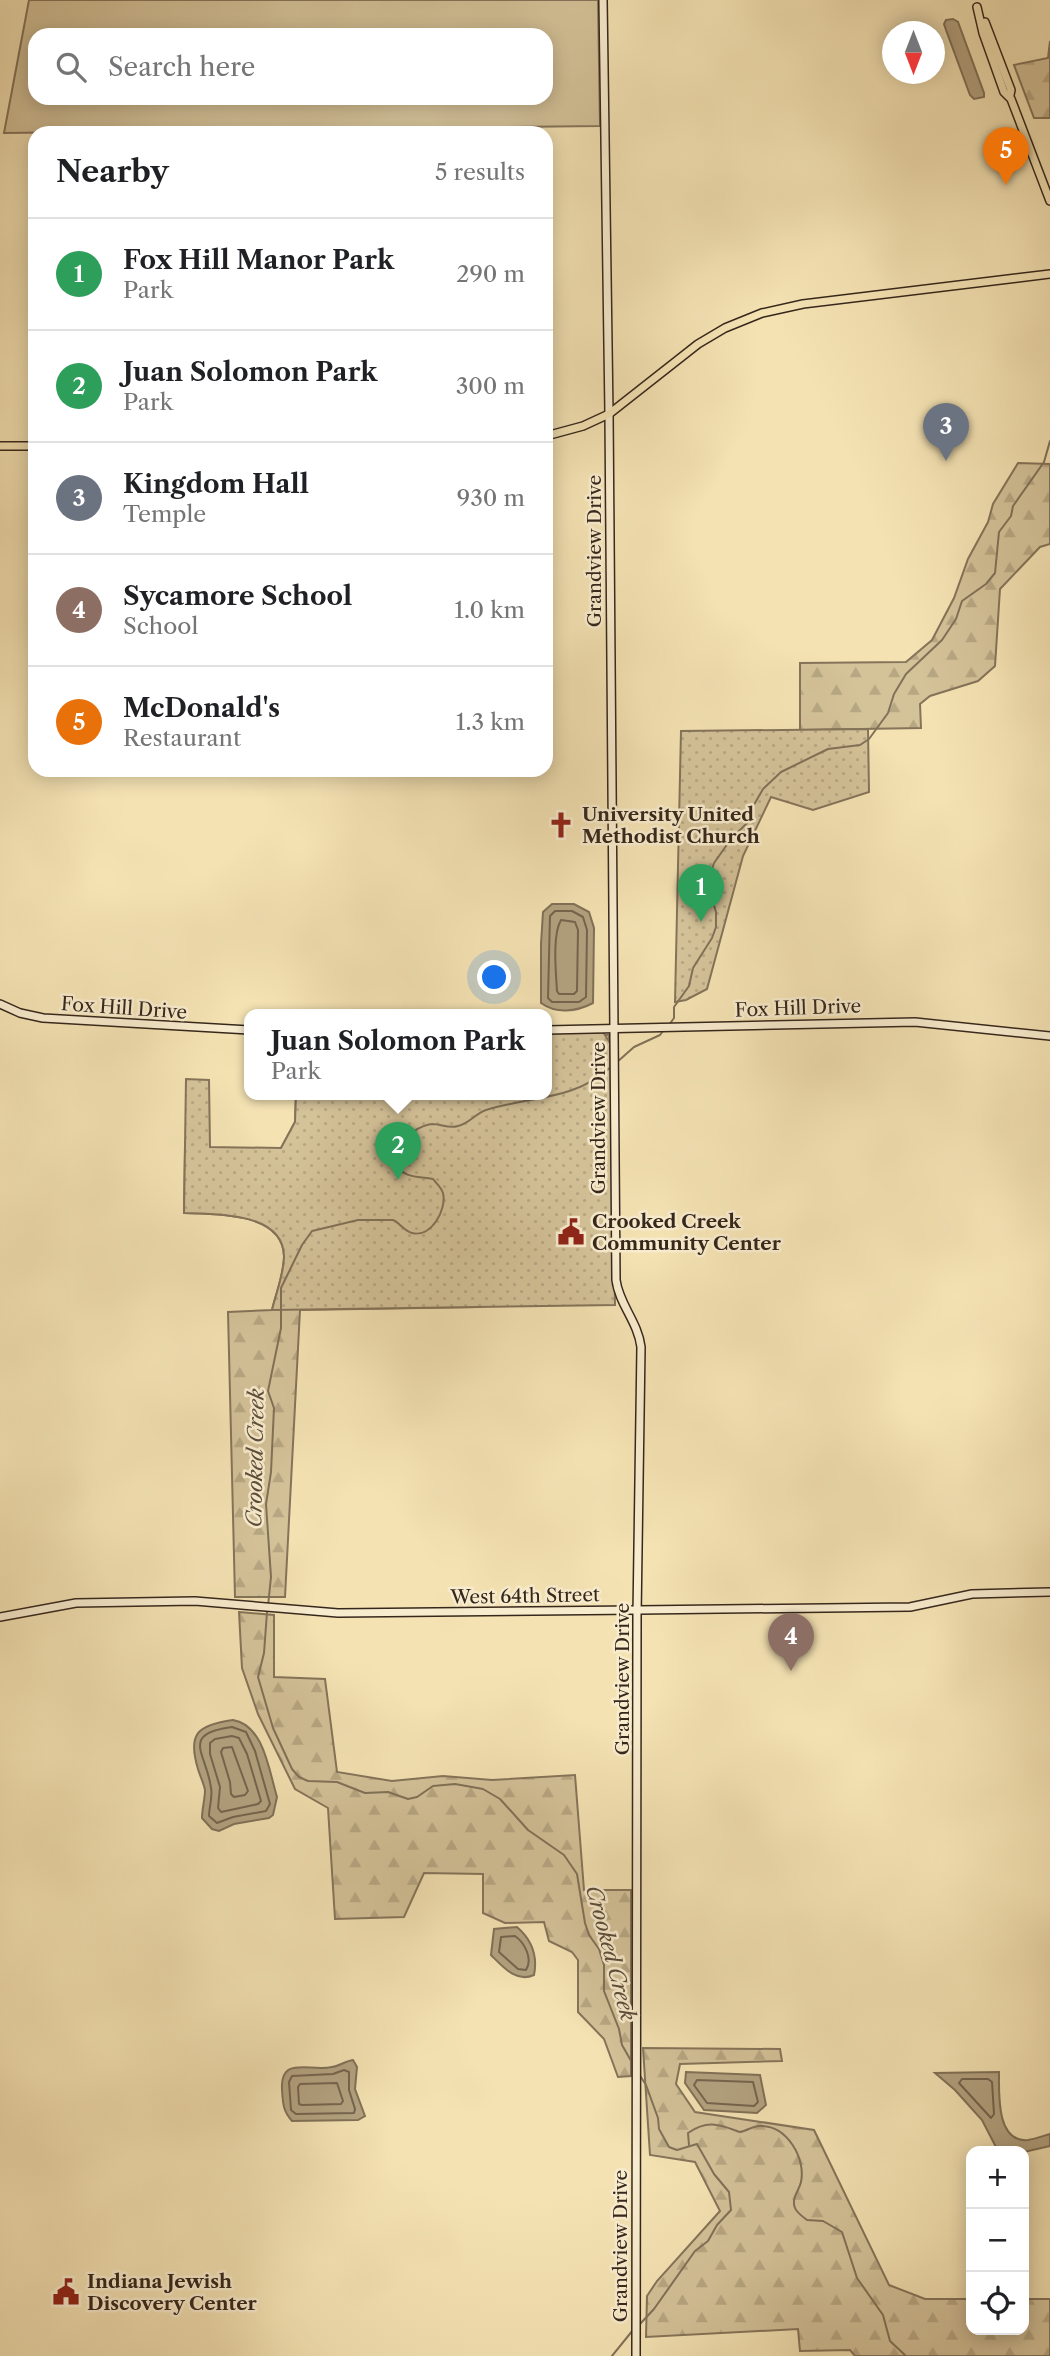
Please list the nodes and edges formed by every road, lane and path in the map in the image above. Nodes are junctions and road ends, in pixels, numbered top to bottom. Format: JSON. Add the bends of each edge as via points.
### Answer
{"nodes":[{"id":1,"x":603,"y":0,"type":"edge"},
{"id":2,"x":976,"y":3,"type":"edge"},
{"id":3,"x":1050,"y":201,"type":"edge"},
{"id":4,"x":1050,"y":274,"type":"edge"},
{"id":5,"x":609,"y":414,"type":"junction"},
{"id":6,"x":553,"y":434,"type":"edge"},
{"id":7,"x":0,"y":446,"type":"edge"},
{"id":8,"x":28,"y":446,"type":"edge"},
{"id":9,"x":0,"y":1004,"type":"edge"},
{"id":10,"x":613,"y":1028,"type":"junction"},
{"id":11,"x":244,"y":1030,"type":"edge"},
{"id":12,"x":552,"y":1030,"type":"edge"},
{"id":13,"x":1050,"y":1036,"type":"edge"},
{"id":14,"x":1050,"y":1592,"type":"edge"},
{"id":15,"x":638,"y":1610,"type":"junction"},
{"id":16,"x":0,"y":1617,"type":"edge"},
{"id":17,"x":636,"y":2356,"type":"edge"}],
"edges":[{"from":1,"to":5,"type":"main road","name":"Grandview Drive"},
{"from":2,"to":3,"type":"main road","via":[[1004,92],[1010,95]]},
{"from":4,"to":5,"type":"main road","via":[[762,313],[698,344]]},
{"from":5,"to":6,"type":"main road"},
{"from":5,"to":10,"type":"main road","name":"Grandview Drive"},
{"from":7,"to":8,"type":"main road"},
{"from":9,"to":11,"type":"main road","name":"Fox Hill Drive","via":[[43,1018]]},
{"from":10,"to":12,"type":"main road","name":"Fox Hill Drive"},
{"from":10,"to":13,"type":"main road","name":"Fox Hill Drive","via":[[915,1022]]},
{"from":10,"to":15,"type":"main road","name":"Grandview Drive","via":[[616,1280],[641,1347]]},
{"from":14,"to":15,"type":"main road","name":"West 64th Street","via":[[972,1594],[910,1607]]},
{"from":15,"to":16,"type":"main road","name":"West 64th Street","via":[[338,1613],[195,1601],[76,1603]]},
{"from":15,"to":17,"type":"main road","name":"Grandview Drive"}]}
